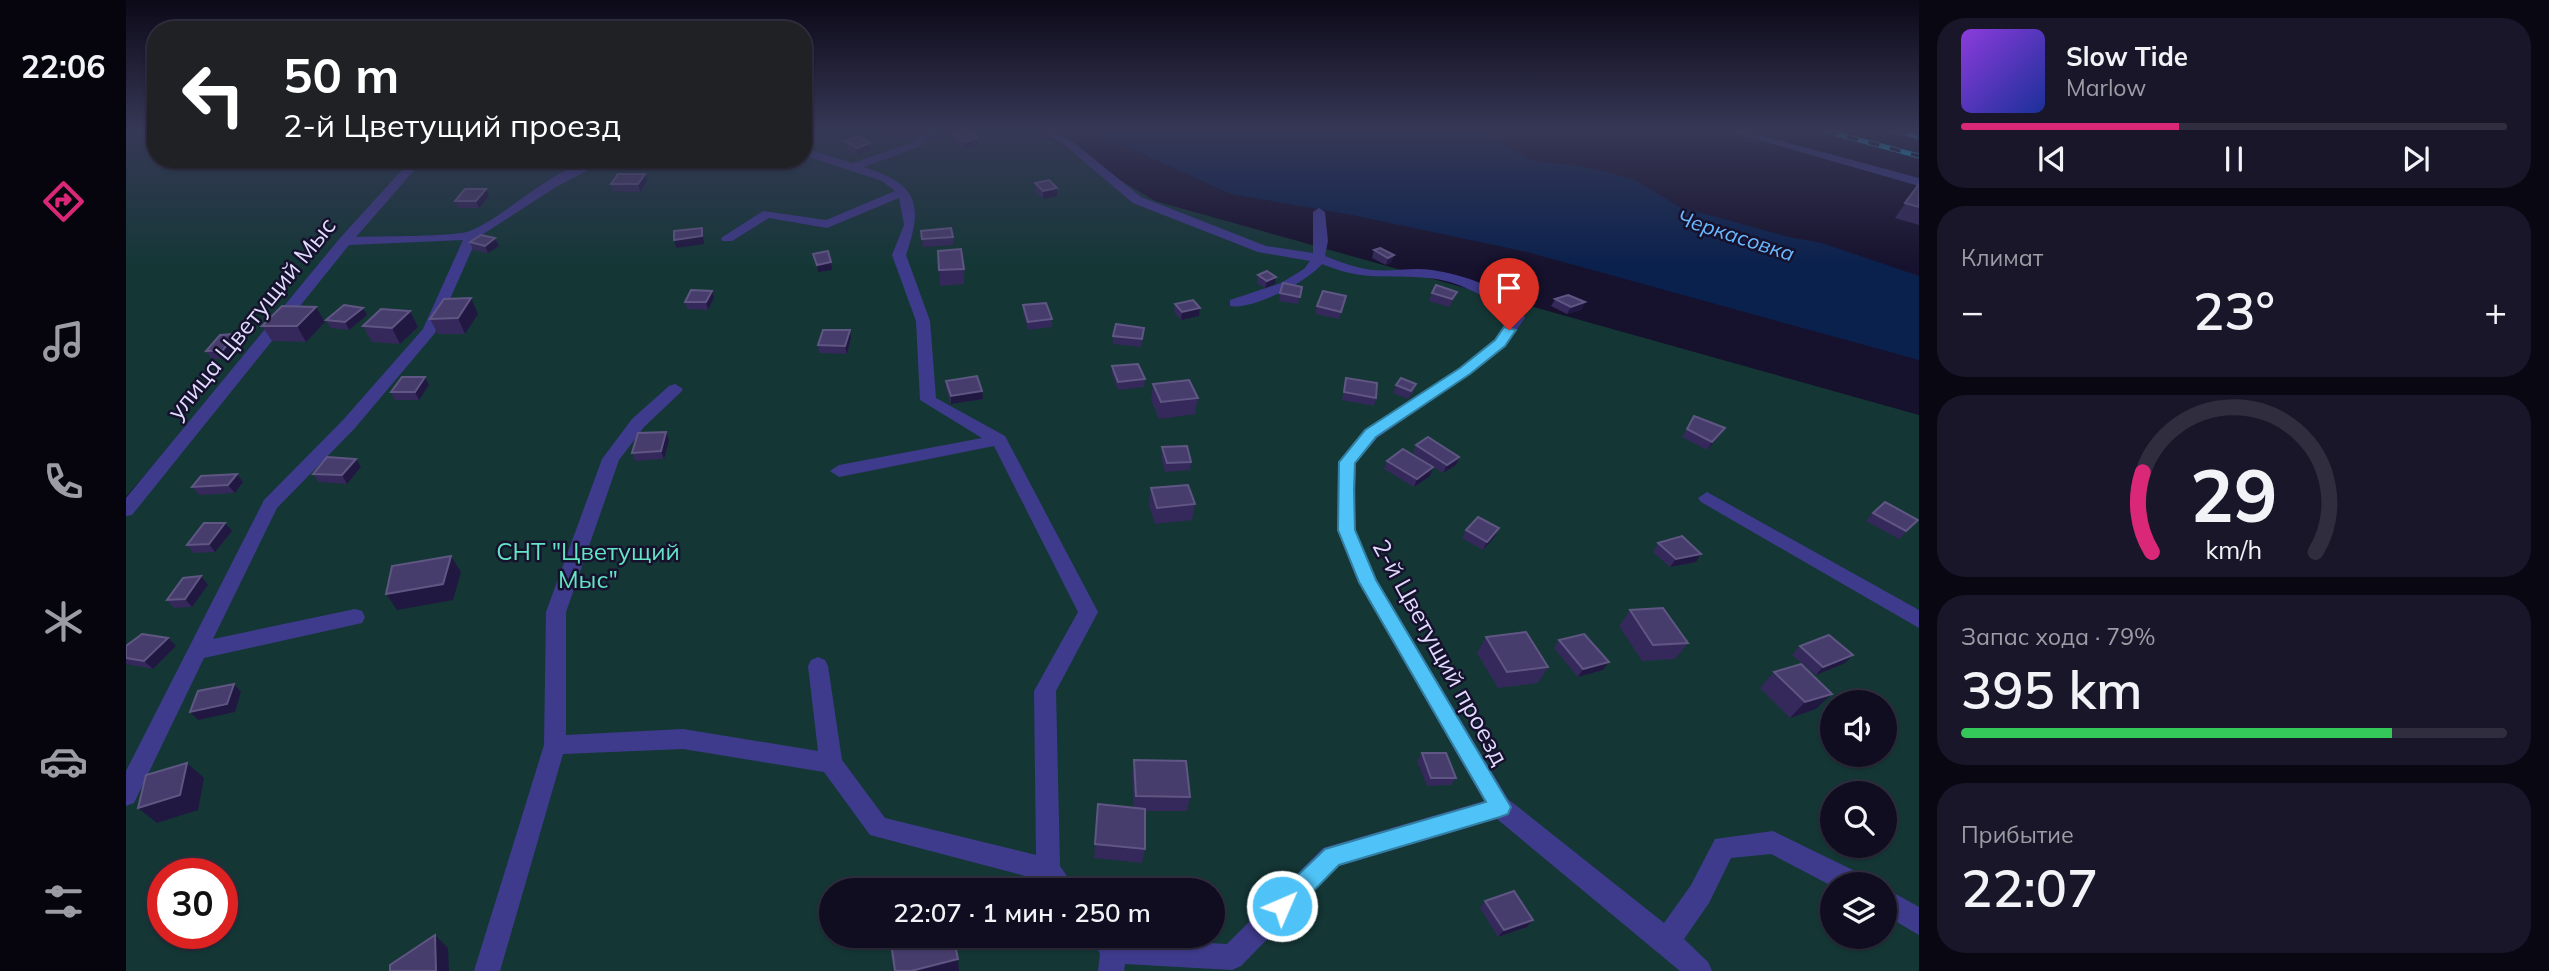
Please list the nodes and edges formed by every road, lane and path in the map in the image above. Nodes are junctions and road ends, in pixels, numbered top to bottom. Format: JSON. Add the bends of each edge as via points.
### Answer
{"nodes":[{"id":1,"x":403,"y":176,"type":"edge"},
{"id":2,"x":568,"y":176,"type":"edge"},
{"id":3,"x":882,"y":176,"type":"edge"},
{"id":4,"x":1108,"y":176,"type":"edge"},
{"id":5,"x":1898,"y":176,"type":"edge"},
{"id":6,"x":1919,"y":182,"type":"edge"},
{"id":7,"x":904,"y":192,"type":"junction"},
{"id":8,"x":1319,"y":212,"type":"dead end"},
{"id":9,"x":471,"y":236,"type":"junction"},
{"id":10,"x":727,"y":238,"type":"dead end"},
{"id":11,"x":345,"y":241,"type":"junction"},
{"id":12,"x":1318,"y":258,"type":"junction"},
{"id":13,"x":1235,"y":303,"type":"dead end"},
{"id":14,"x":675,"y":389,"type":"dead end"},
{"id":15,"x":999,"y":439,"type":"junction"},
{"id":16,"x":839,"y":471,"type":"dead end"},
{"id":17,"x":1707,"y":498,"type":"dead end"},
{"id":18,"x":126,"y":510,"type":"edge"},
{"id":19,"x":355,"y":617,"type":"dead end"},
{"id":20,"x":1919,"y":620,"type":"edge"},
{"id":21,"x":197,"y":651,"type":"junction"},
{"id":22,"x":818,"y":666,"type":"dead end"},
{"id":23,"x":555,"y":745,"type":"junction"},
{"id":24,"x":831,"y":764,"type":"junction"},
{"id":25,"x":126,"y":795,"type":"edge"},
{"id":26,"x":1500,"y":807,"type":"junction"},
{"id":27,"x":1048,"y":870,"type":"junction"},
{"id":28,"x":1831,"y":872,"type":"edge"},
{"id":29,"x":1054,"y":878,"type":"edge"},
{"id":30,"x":1897,"y":908,"type":"edge"},
{"id":31,"x":1919,"y":922,"type":"edge"},
{"id":32,"x":1667,"y":941,"type":"junction"},
{"id":33,"x":1109,"y":952,"type":"edge"},
{"id":34,"x":487,"y":971,"type":"edge"},
{"id":35,"x":1699,"y":971,"type":"edge"}],
"edges":[{"from":1,"to":11,"type":"street","name":"улица Цветущий Мыс"},
{"from":2,"to":9,"type":"street"},
{"from":3,"to":7,"type":"street"},
{"from":4,"to":12,"type":"street","name":"2-й Цветущий проезд","via":[[1137,200],[1264,249]]},
{"from":5,"to":6,"type":"street"},
{"from":7,"to":10,"type":"street","via":[[827,224],[767,214]]},
{"from":7,"to":15,"type":"street","via":[[910,225],[899,255],[923,321],[928,400]]},
{"from":8,"to":12,"type":"street","via":[[1322,248]]},
{"from":9,"to":11,"type":"street"},
{"from":9,"to":21,"type":"street","via":[[430,330],[349,424],[270,504]]},
{"from":11,"to":18,"type":"street","name":"улица Цветущий Мыс"},
{"from":12,"to":13,"type":"street","via":[[1302,279]]},
{"from":12,"to":26,"type":"street","name":"2-й Цветущий проезд","via":[[1372,274],[1431,274],[1482,288],[1515,310],[1518,318],[1500,343],[1371,433],[1347,462],[1346,530],[1368,582]]},
{"from":14,"to":23,"type":"street","via":[[638,423],[611,459],[556,612]]},
{"from":15,"to":16,"type":"street"},
{"from":15,"to":27,"type":"street","via":[[1088,612],[1045,691]]},
{"from":17,"to":20,"type":"street"},
{"from":19,"to":21,"type":"street"},
{"from":21,"to":25,"type":"street"},
{"from":22,"to":24,"type":"street"},
{"from":23,"to":24,"type":"street","via":[[683,739]]},
{"from":23,"to":34,"type":"street"},
{"from":24,"to":27,"type":"street","via":[[878,827]]},
{"from":26,"to":32,"type":"street","name":"2-й Цветущий проезд"},
{"from":26,"to":33,"type":"street","via":[[1332,856],[1232,957]]},
{"from":27,"to":29,"type":"street"},
{"from":28,"to":32,"type":"street","via":[[1773,842],[1724,848],[1700,894]]},
{"from":30,"to":31,"type":"street"},
{"from":32,"to":35,"type":"street","name":"2-й Цветущий проезд"}]}
